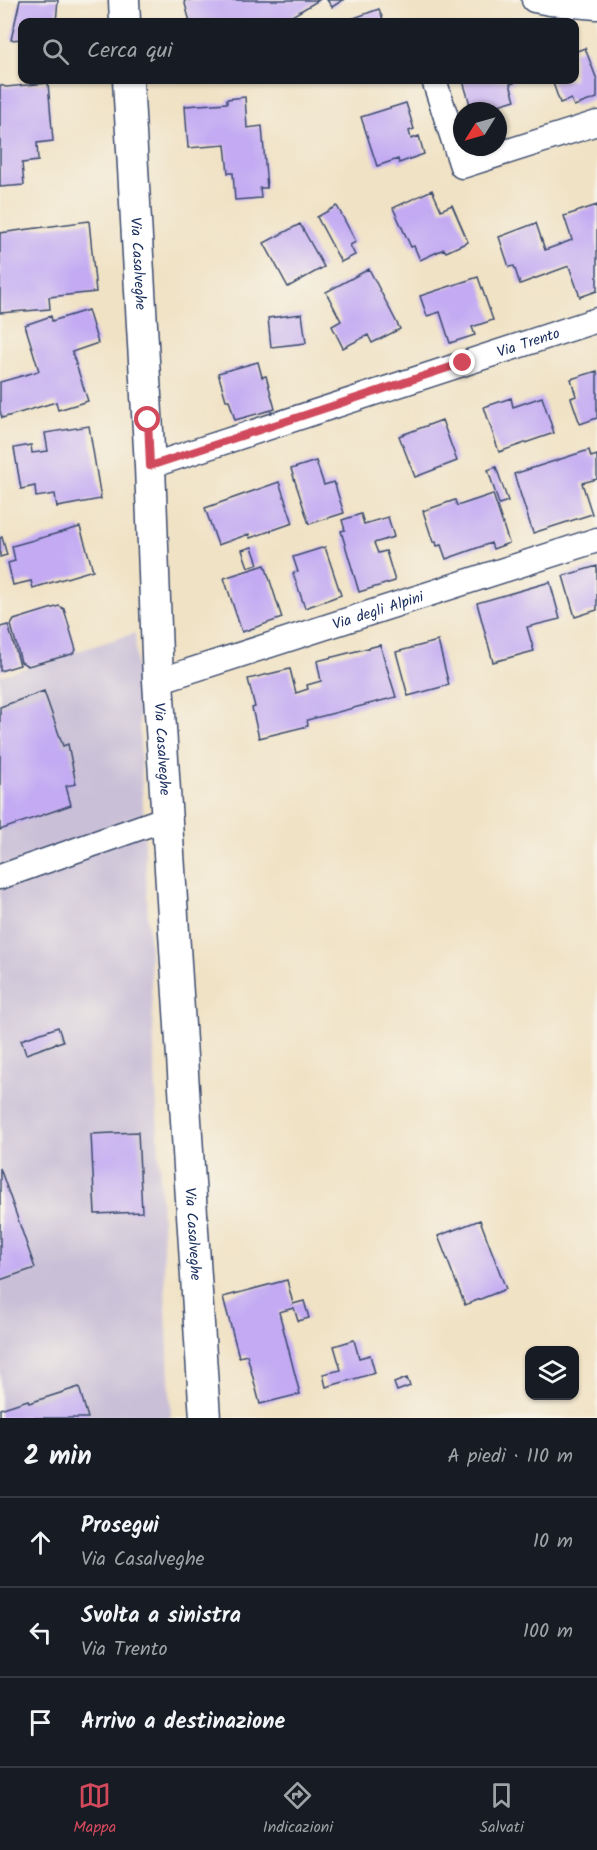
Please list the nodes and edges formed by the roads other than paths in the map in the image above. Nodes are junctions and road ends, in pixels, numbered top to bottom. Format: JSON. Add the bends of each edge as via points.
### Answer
{"nodes":[{"id":1,"x":124,"y":0,"type":"edge"},
{"id":2,"x":534,"y":0,"type":"edge"},
{"id":3,"x":597,"y":7,"type":"edge"},
{"id":4,"x":125,"y":18,"type":"edge"},
{"id":5,"x":128,"y":84,"type":"edge"},
{"id":6,"x":435,"y":84,"type":"edge"},
{"id":7,"x":597,"y":123,"type":"edge"},
{"id":8,"x":597,"y":320,"type":"edge"},
{"id":9,"x":150,"y":466,"type":"junction"},
{"id":10,"x":597,"y":540,"type":"edge"},
{"id":11,"x":158,"y":681,"type":"junction"},
{"id":12,"x":167,"y":818,"type":"junction"},
{"id":13,"x":0,"y":877,"type":"edge"},
{"id":14,"x":205,"y":1418,"type":"edge"}],
"edges":[{"from":1,"to":4,"type":"street"},
{"from":2,"to":3,"type":"street"},
{"from":5,"to":9,"type":"street","name":"Via Casalveghe"},
{"from":6,"to":7,"type":"street","via":[[462,166]]},
{"from":8,"to":9,"type":"street","name":"Via Trento"},
{"from":9,"to":11,"type":"street","name":"Via Casalveghe"},
{"from":10,"to":11,"type":"street","name":"Via degli Alpini"},
{"from":11,"to":12,"type":"street","name":"Via Casalveghe"},
{"from":12,"to":13,"type":"street"},
{"from":12,"to":14,"type":"street","name":"Via Casalveghe"}]}
